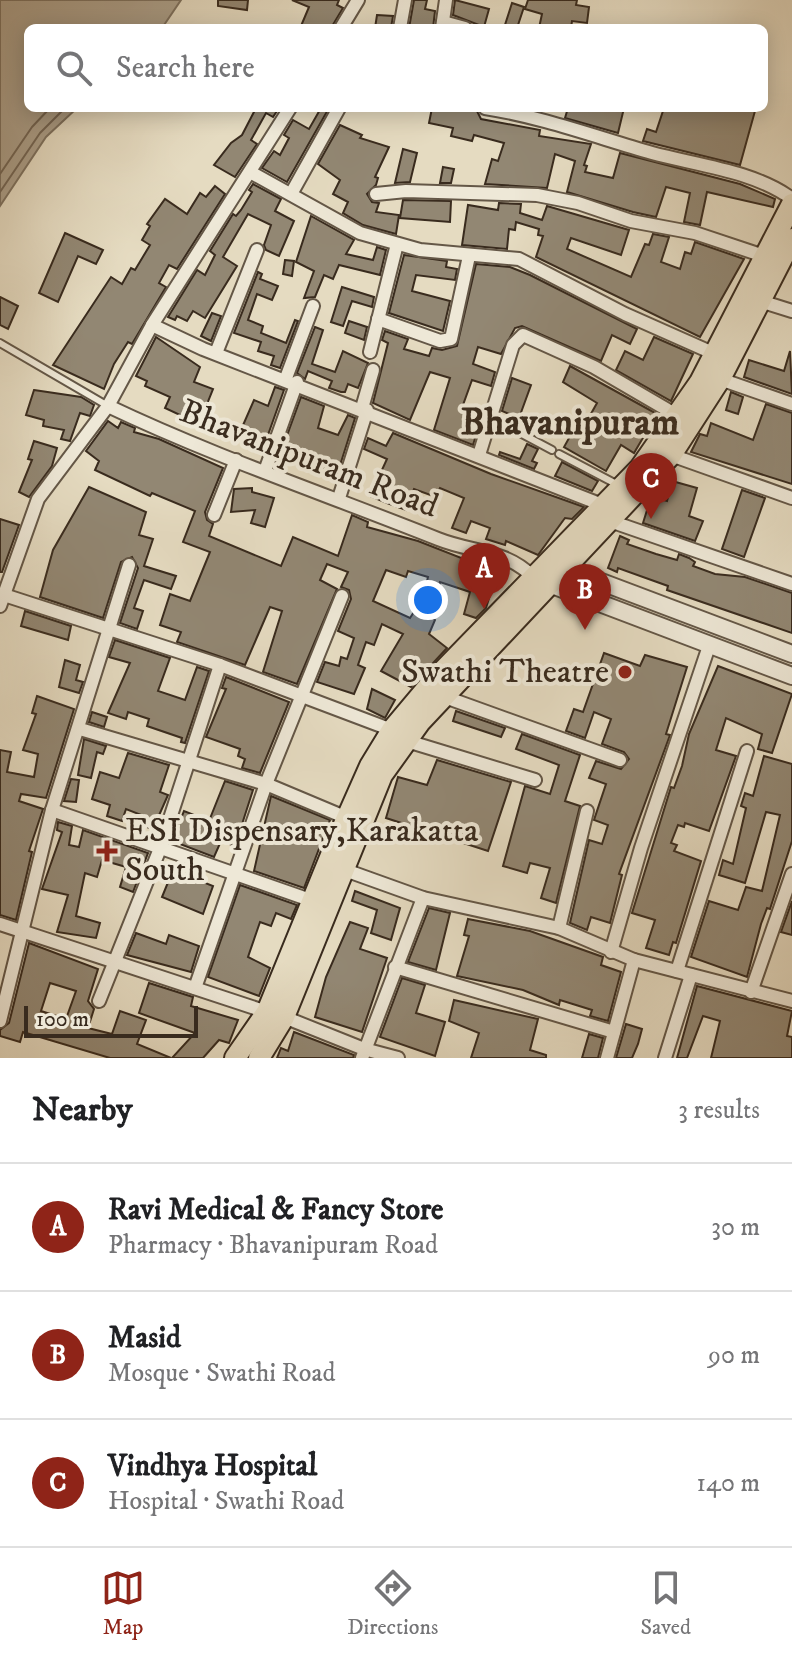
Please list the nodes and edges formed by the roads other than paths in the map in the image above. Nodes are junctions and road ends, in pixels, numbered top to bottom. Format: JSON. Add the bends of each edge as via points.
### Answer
{"nodes":[{"id":1,"x":358,"y":0,"type":"edge"},
{"id":2,"x":405,"y":0,"type":"edge"},
{"id":3,"x":446,"y":0,"type":"edge"},
{"id":4,"x":343,"y":24,"type":"edge"},
{"id":5,"x":401,"y":24,"type":"edge"},
{"id":6,"x":443,"y":24,"type":"edge"},
{"id":7,"x":288,"y":112,"type":"edge"},
{"id":8,"x":337,"y":112,"type":"edge"},
{"id":9,"x":530,"y":112,"type":"edge"},
{"id":10,"x":551,"y":114,"type":"edge"},
{"id":11,"x":250,"y":172,"type":"junction"},
{"id":12,"x":291,"y":194,"type":"junction"},
{"id":13,"x":376,"y":194,"type":"dead end"},
{"id":14,"x":792,"y":201,"type":"edge"},
{"id":15,"x":792,"y":239,"type":"edge"},
{"id":16,"x":397,"y":244,"type":"junction"},
{"id":17,"x":257,"y":250,"type":"dead end"},
{"id":18,"x":469,"y":256,"type":"junction"},
{"id":19,"x":764,"y":256,"type":"junction"},
{"id":20,"x":760,"y":301,"type":"junction"},
{"id":21,"x":313,"y":306,"type":"dead end"},
{"id":22,"x":792,"y":311,"type":"edge"},
{"id":23,"x":378,"y":319,"type":"junction"},
{"id":24,"x":152,"y":325,"type":"junction"},
{"id":25,"x":0,"y":343,"type":"edge"},
{"id":26,"x":370,"y":352,"type":"dead end"},
{"id":27,"x":216,"y":353,"type":"junction"},
{"id":28,"x":715,"y":354,"type":"junction"},
{"id":29,"x":373,"y":370,"type":"dead end"},
{"id":30,"x":720,"y":379,"type":"junction"},
{"id":31,"x":291,"y":380,"type":"junction"},
{"id":32,"x":792,"y":404,"type":"edge"},
{"id":33,"x":108,"y":406,"type":"junction"},
{"id":34,"x":364,"y":409,"type":"junction"},
{"id":35,"x":678,"y":416,"type":"junction"},
{"id":36,"x":490,"y":417,"type":"junction"},
{"id":37,"x":552,"y":450,"type":"dead end"},
{"id":38,"x":559,"y":454,"type":"dead end"},
{"id":39,"x":479,"y":455,"type":"junction"},
{"id":40,"x":671,"y":455,"type":"junction"},
{"id":41,"x":236,"y":460,"type":"junction"},
{"id":42,"x":265,"y":471,"type":"junction"},
{"id":43,"x":622,"y":487,"type":"junction"},
{"id":44,"x":339,"y":498,"type":"junction"},
{"id":45,"x":792,"y":498,"type":"edge"},
{"id":46,"x":607,"y":514,"type":"junction"},
{"id":47,"x":214,"y":515,"type":"dead end"},
{"id":48,"x":517,"y":561,"type":"junction"},
{"id":49,"x":129,"y":565,"type":"dead end"},
{"id":50,"x":559,"y":565,"type":"junction"},
{"id":51,"x":542,"y":581,"type":"junction"},
{"id":52,"x":792,"y":584,"type":"edge"},
{"id":53,"x":342,"y":596,"type":"dead end"},
{"id":54,"x":2,"y":600,"type":"edge"},
{"id":55,"x":111,"y":630,"type":"junction"},
{"id":56,"x":709,"y":646,"type":"junction"},
{"id":57,"x":792,"y":654,"type":"edge"},
{"id":58,"x":220,"y":665,"type":"junction"},
{"id":59,"x":792,"y":676,"type":"edge"},
{"id":60,"x":300,"y":695,"type":"junction"},
{"id":61,"x":445,"y":697,"type":"junction"},
{"id":62,"x":80,"y":729,"type":"junction"},
{"id":63,"x":400,"y":735,"type":"junction"},
{"id":64,"x":747,"y":751,"type":"dead end"},
{"id":65,"x":187,"y":759,"type":"junction"},
{"id":66,"x":620,"y":760,"type":"dead end"},
{"id":67,"x":535,"y":780,"type":"dead end"},
{"id":68,"x":266,"y":784,"type":"junction"},
{"id":69,"x":52,"y":810,"type":"junction"},
{"id":70,"x":587,"y":811,"type":"dead end"},
{"id":71,"x":347,"y":818,"type":"junction"},
{"id":72,"x":161,"y":846,"type":"junction"},
{"id":73,"x":345,"y":870,"type":"junction"},
{"id":74,"x":792,"y":874,"type":"edge"},
{"id":75,"x":236,"y":875,"type":"junction"},
{"id":76,"x":423,"y":898,"type":"junction"},
{"id":77,"x":313,"y":901,"type":"junction"},
{"id":78,"x":0,"y":924,"type":"edge"},
{"id":79,"x":559,"y":928,"type":"junction"},
{"id":80,"x":23,"y":930,"type":"junction"},
{"id":81,"x":611,"y":952,"type":"junction"},
{"id":82,"x":634,"y":960,"type":"junction"},
{"id":83,"x":112,"y":962,"type":"junction"},
{"id":84,"x":395,"y":967,"type":"junction"},
{"id":85,"x":677,"y":971,"type":"junction"},
{"id":86,"x":691,"y":975,"type":"junction"},
{"id":87,"x":4,"y":988,"type":"edge"},
{"id":88,"x":195,"y":988,"type":"junction"},
{"id":89,"x":751,"y":992,"type":"junction"},
{"id":90,"x":99,"y":1001,"type":"dead end"},
{"id":91,"x":792,"y":1001,"type":"edge"},
{"id":92,"x":276,"y":1015,"type":"junction"},
{"id":93,"x":0,"y":1019,"type":"edge"},
{"id":94,"x":614,"y":1032,"type":"junction"},
{"id":95,"x":363,"y":1054,"type":"edge"},
{"id":96,"x":235,"y":1058,"type":"edge"},
{"id":97,"x":259,"y":1058,"type":"edge"},
{"id":98,"x":398,"y":1058,"type":"edge"},
{"id":99,"x":607,"y":1058,"type":"edge"},
{"id":100,"x":665,"y":1058,"type":"edge"}],
"edges":[{"from":1,"to":4,"type":"street"},
{"from":2,"to":5,"type":"street"},
{"from":3,"to":6,"type":"street"},
{"from":7,"to":11,"type":"street"},
{"from":8,"to":12,"type":"street"},
{"from":9,"to":10,"type":"street"},
{"from":10,"to":14,"type":"street","via":[[770,187]]},
{"from":11,"to":12,"type":"street"},
{"from":11,"to":24,"type":"street"},
{"from":12,"to":16,"type":"street","via":[[360,233]]},
{"from":13,"to":19,"type":"street","via":[[537,195],[695,233]]},
{"from":14,"to":19,"type":"highway"},
{"from":15,"to":20,"type":"highway"},
{"from":16,"to":18,"type":"street"},
{"from":16,"to":23,"type":"street"},
{"from":17,"to":27,"type":"street"},
{"from":18,"to":23,"type":"street","via":[[451,339],[440,341]]},
{"from":18,"to":28,"type":"street","via":[[519,259]]},
{"from":19,"to":28,"type":"highway"},
{"from":20,"to":22,"type":"street"},
{"from":20,"to":30,"type":"highway"},
{"from":21,"to":31,"type":"street"},
{"from":23,"to":26,"type":"street"},
{"from":24,"to":27,"type":"street"},
{"from":24,"to":33,"type":"street"},
{"from":25,"to":33,"type":"lane"},
{"from":27,"to":31,"type":"street"},
{"from":28,"to":35,"type":"highway"},
{"from":29,"to":34,"type":"street"},
{"from":30,"to":32,"type":"street"},
{"from":30,"to":40,"type":"highway"},
{"from":31,"to":34,"type":"street"},
{"from":31,"to":42,"type":"street"},
{"from":33,"to":41,"type":"street","name":"Bhavanipuram Road"},
{"from":33,"to":54,"type":"street","via":[[38,499]]},
{"from":34,"to":39,"type":"street"},
{"from":34,"to":44,"type":"street"},
{"from":35,"to":36,"type":"street","via":[[594,367],[523,335],[513,345]]},
{"from":35,"to":43,"type":"highway"},
{"from":36,"to":37,"type":"lane"},
{"from":36,"to":39,"type":"street"},
{"from":38,"to":43,"type":"lane"},
{"from":39,"to":46,"type":"street"},
{"from":40,"to":45,"type":"street"},
{"from":40,"to":46,"type":"highway"},
{"from":41,"to":42,"type":"street","name":"Bhavanipuram Road"},
{"from":41,"to":47,"type":"street"},
{"from":42,"to":44,"type":"street","name":"Bhavanipuram Road"},
{"from":43,"to":46,"type":"highway"},
{"from":44,"to":48,"type":"street","name":"Bhavanipuram Road","via":[[443,541]]},
{"from":46,"to":50,"type":"highway"},
{"from":46,"to":52,"type":"street"},
{"from":48,"to":50,"type":"street"},
{"from":48,"to":51,"type":"street","name":"Bhavanipuram Road"},
{"from":49,"to":55,"type":"street"},
{"from":50,"to":51,"type":"highway"},
{"from":50,"to":57,"type":"street"},
{"from":51,"to":56,"type":"street"},
{"from":51,"to":61,"type":"highway"},
{"from":51,"to":63,"type":"highway"},
{"from":53,"to":60,"type":"street"},
{"from":54,"to":55,"type":"street"},
{"from":55,"to":58,"type":"street"},
{"from":55,"to":62,"type":"street"},
{"from":56,"to":59,"type":"street"},
{"from":56,"to":81,"type":"street"},
{"from":58,"to":60,"type":"street"},
{"from":58,"to":65,"type":"street"},
{"from":60,"to":63,"type":"street"},
{"from":60,"to":68,"type":"street"},
{"from":61,"to":63,"type":"highway"},
{"from":61,"to":66,"type":"street"},
{"from":62,"to":65,"type":"street"},
{"from":62,"to":69,"type":"street"},
{"from":63,"to":67,"type":"street"},
{"from":63,"to":71,"type":"highway","via":[[370,766]]},
{"from":63,"to":73,"type":"highway"},
{"from":64,"to":85,"type":"street"},
{"from":65,"to":68,"type":"street"},
{"from":65,"to":72,"type":"street"},
{"from":68,"to":71,"type":"street"},
{"from":68,"to":75,"type":"street"},
{"from":69,"to":72,"type":"street"},
{"from":69,"to":80,"type":"street"},
{"from":70,"to":79,"type":"street"},
{"from":71,"to":77,"type":"highway"},
{"from":72,"to":75,"type":"street"},
{"from":72,"to":83,"type":"street"},
{"from":73,"to":76,"type":"street"},
{"from":73,"to":92,"type":"highway"},
{"from":74,"to":89,"type":"street"},
{"from":75,"to":77,"type":"street"},
{"from":75,"to":88,"type":"street"},
{"from":76,"to":79,"type":"street"},
{"from":76,"to":84,"type":"street"},
{"from":77,"to":92,"type":"highway"},
{"from":78,"to":80,"type":"street"},
{"from":79,"to":81,"type":"street"},
{"from":80,"to":83,"type":"street"},
{"from":80,"to":87,"type":"street"},
{"from":81,"to":82,"type":"street"},
{"from":82,"to":85,"type":"street"},
{"from":82,"to":94,"type":"street"},
{"from":83,"to":88,"type":"street"},
{"from":83,"to":90,"type":"street"},
{"from":84,"to":94,"type":"street"},
{"from":84,"to":95,"type":"street"},
{"from":85,"to":86,"type":"street"},
{"from":86,"to":89,"type":"street"},
{"from":86,"to":100,"type":"street"},
{"from":87,"to":93,"type":"street"},
{"from":88,"to":92,"type":"street"},
{"from":89,"to":91,"type":"street"},
{"from":92,"to":95,"type":"street"},
{"from":92,"to":96,"type":"highway"},
{"from":92,"to":97,"type":"highway"},
{"from":94,"to":99,"type":"street"},
{"from":95,"to":98,"type":"street"}]}
